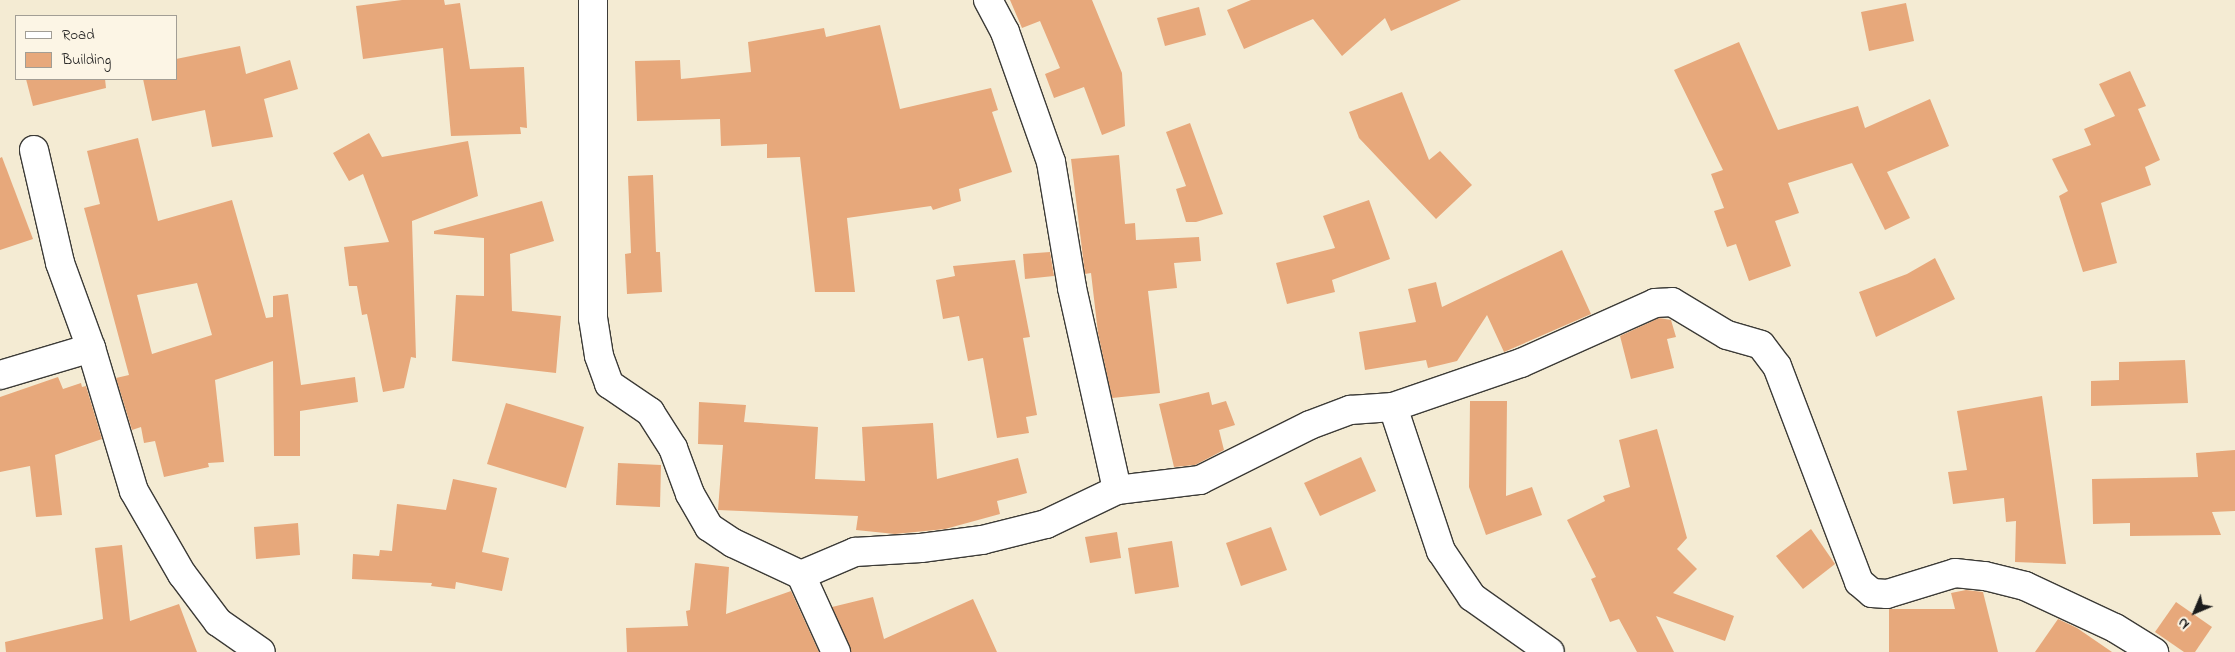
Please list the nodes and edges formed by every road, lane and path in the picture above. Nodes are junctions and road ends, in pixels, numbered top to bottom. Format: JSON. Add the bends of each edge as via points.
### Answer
{"nodes":[{"id":1,"x":593,"y":0,"type":"edge"},
{"id":2,"x":988,"y":0,"type":"edge"},
{"id":3,"x":34,"y":150,"type":"dead end"},
{"id":4,"x":91,"y":348,"type":"junction"},
{"id":5,"x":0,"y":375,"type":"edge"},
{"id":6,"x":1394,"y":407,"type":"junction"},
{"id":7,"x":1117,"y":490,"type":"junction"},
{"id":8,"x":801,"y":575,"type":"junction"},
{"id":9,"x":260,"y":652,"type":"edge"},
{"id":10,"x":836,"y":652,"type":"edge"},
{"id":11,"x":1550,"y":652,"type":"edge"},
{"id":12,"x":2154,"y":652,"type":"edge"}],
"edges":[{"from":1,"to":8,"type":"street","via":[[593,318],[598,356],[609,384],[650,412],[674,448],[690,494],[709,527],[733,544]]},
{"from":2,"to":7,"type":"street","via":[[1005,32],[1050,162],[1072,288]]},
{"from":3,"to":4,"type":"street","via":[[60,263]]},
{"from":4,"to":5,"type":"street"},
{"from":4,"to":9,"type":"street","via":[[134,491],[182,574],[218,622]]},
{"from":6,"to":7,"type":"street","via":[[1350,410],[1310,425],[1200,480]]},
{"from":6,"to":11,"type":"street","via":[[1441,551],[1472,598]]},
{"from":6,"to":12,"type":"street","via":[[1521,363],[1655,303],[1672,302],[1727,335],[1761,345],[1777,366],[1859,582],[1872,592],[1887,594],[1955,573],[1985,576],[2025,586],[2115,628]]},
{"from":7,"to":8,"type":"street","via":[[1046,524],[982,540],[855,552]]},
{"from":8,"to":10,"type":"street"}]}
